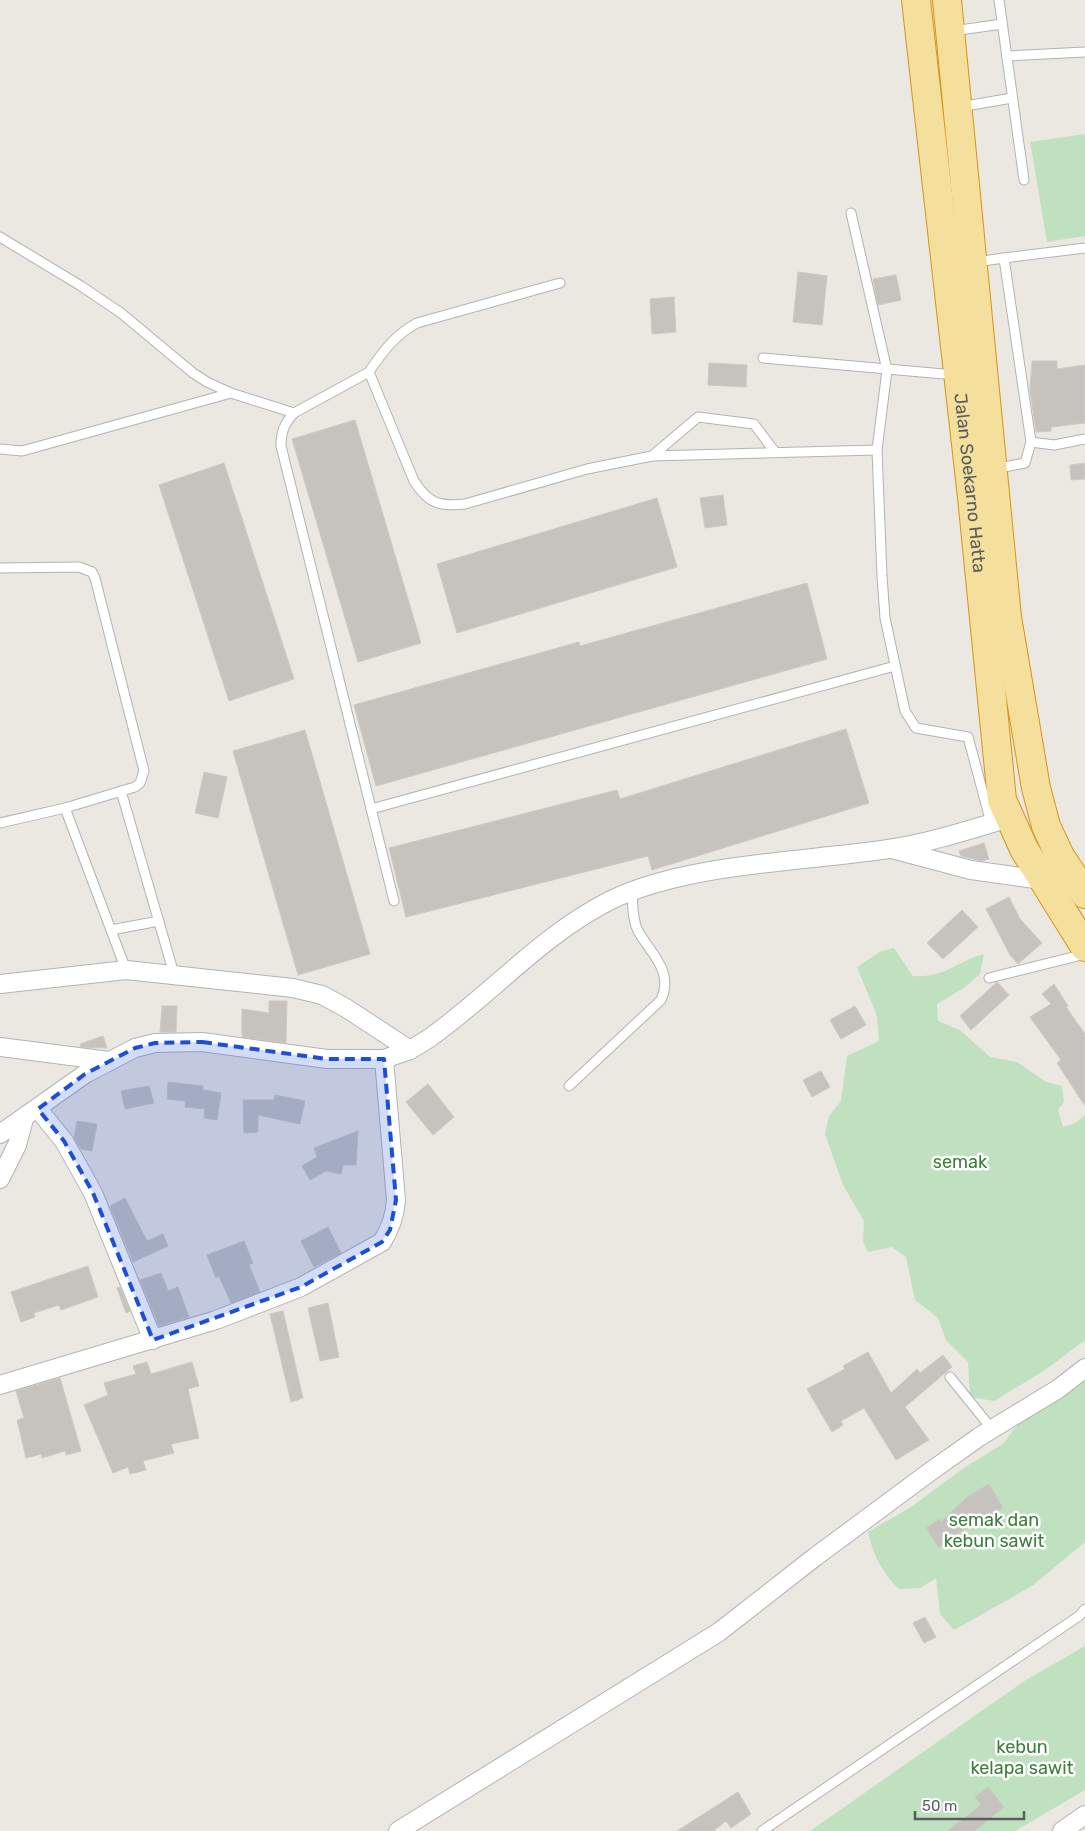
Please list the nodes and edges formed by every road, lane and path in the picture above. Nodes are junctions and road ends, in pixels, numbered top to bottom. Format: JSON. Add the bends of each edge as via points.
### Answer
{"nodes":[{"id":1,"x":916,"y":0,"type":"edge"},
{"id":2,"x":947,"y":0,"type":"edge"},
{"id":3,"x":999,"y":0,"type":"edge"},
{"id":4,"x":1002,"y":24,"type":"junction"},
{"id":5,"x":950,"y":31,"type":"junction"},
{"id":6,"x":1085,"y":52,"type":"edge"},
{"id":7,"x":1007,"y":56,"type":"junction"},
{"id":8,"x":1012,"y":98,"type":"junction"},
{"id":9,"x":958,"y":108,"type":"junction"},
{"id":10,"x":1024,"y":180,"type":"dead end"},
{"id":11,"x":851,"y":213,"type":"dead end"},
{"id":12,"x":0,"y":237,"type":"edge"},
{"id":13,"x":1085,"y":248,"type":"edge"},
{"id":14,"x":1004,"y":258,"type":"junction"},
{"id":15,"x":974,"y":263,"type":"junction"},
{"id":16,"x":560,"y":282,"type":"dead end"},
{"id":17,"x":763,"y":358,"type":"dead end"},
{"id":18,"x":887,"y":370,"type":"junction"},
{"id":19,"x":369,"y":372,"type":"junction"},
{"id":20,"x":958,"y":375,"type":"junction"},
{"id":21,"x":231,"y":392,"type":"junction"},
{"id":22,"x":294,"y":413,"type":"junction"},
{"id":23,"x":1085,"y":439,"type":"edge"},
{"id":24,"x":1030,"y":442,"type":"junction"},
{"id":25,"x":0,"y":449,"type":"edge"},
{"id":26,"x":877,"y":450,"type":"junction"},
{"id":27,"x":775,"y":452,"type":"junction"},
{"id":28,"x":652,"y":456,"type":"junction"},
{"id":29,"x":994,"y":469,"type":"junction"},
{"id":30,"x":0,"y":568,"type":"edge"},
{"id":31,"x":895,"y":666,"type":"junction"},
{"id":32,"x":121,"y":791,"type":"junction"},
{"id":33,"x":65,"y":808,"type":"junction"},
{"id":34,"x":371,"y":809,"type":"junction"},
{"id":35,"x":1000,"y":821,"type":"junction"},
{"id":36,"x":0,"y":823,"type":"edge"},
{"id":37,"x":890,"y":849,"type":"junction"},
{"id":38,"x":1042,"y":880,"type":"junction"},
{"id":39,"x":632,"y":892,"type":"junction"},
{"id":40,"x":1085,"y":894,"type":"edge"},
{"id":41,"x":394,"y":901,"type":"dead end"},
{"id":42,"x":159,"y":921,"type":"junction"},
{"id":43,"x":111,"y":930,"type":"junction"},
{"id":44,"x":1085,"y":947,"type":"edge"},
{"id":45,"x":1085,"y":954,"type":"edge"},
{"id":46,"x":126,"y":970,"type":"junction"},
{"id":47,"x":174,"y":974,"type":"junction"},
{"id":48,"x":989,"y":978,"type":"dead end"},
{"id":49,"x":0,"y":984,"type":"edge"},
{"id":50,"x":0,"y":1047,"type":"edge"},
{"id":51,"x":410,"y":1050,"type":"junction"},
{"id":52,"x":384,"y":1059,"type":"junction"},
{"id":53,"x":109,"y":1061,"type":"junction"},
{"id":54,"x":569,"y":1086,"type":"dead end"},
{"id":55,"x":38,"y":1109,"type":"junction"},
{"id":56,"x":24,"y":1119,"type":"junction"},
{"id":57,"x":0,"y":1134,"type":"edge"},
{"id":58,"x":0,"y":1178,"type":"edge"},
{"id":59,"x":153,"y":1340,"type":"junction"},
{"id":60,"x":1085,"y":1368,"type":"edge"},
{"id":61,"x":950,"y":1377,"type":"dead end"},
{"id":62,"x":0,"y":1386,"type":"edge"},
{"id":63,"x":992,"y":1429,"type":"junction"},
{"id":64,"x":1085,"y":1609,"type":"edge"},
{"id":65,"x":1085,"y":1815,"type":"edge"},
{"id":66,"x":398,"y":1831,"type":"edge"},
{"id":67,"x":762,"y":1831,"type":"edge"},
{"id":68,"x":1062,"y":1831,"type":"edge"}],
"edges":[{"from":1,"to":20,"type":"highway","name":"Jalan Soekarno Hatta"},
{"from":2,"to":5,"type":"highway","name":"Jalan Soekarno Hatta"},
{"from":3,"to":4,"type":"lane"},
{"from":4,"to":5,"type":"lane"},
{"from":4,"to":7,"type":"lane"},
{"from":5,"to":9,"type":"highway","name":"Jalan Soekarno Hatta"},
{"from":6,"to":7,"type":"lane"},
{"from":7,"to":8,"type":"lane"},
{"from":8,"to":9,"type":"lane"},
{"from":8,"to":10,"type":"lane"},
{"from":9,"to":15,"type":"highway","name":"Jalan Soekarno Hatta"},
{"from":11,"to":18,"type":"lane"},
{"from":12,"to":21,"type":"lane","via":[[121,313],[193,373]]},
{"from":13,"to":14,"type":"lane"},
{"from":14,"to":15,"type":"lane"},
{"from":14,"to":24,"type":"lane"},
{"from":15,"to":29,"type":"highway","name":"Jalan Soekarno Hatta"},
{"from":16,"to":19,"type":"lane","via":[[417,323],[388,344]]},
{"from":17,"to":18,"type":"lane"},
{"from":18,"to":20,"type":"lane"},
{"from":18,"to":26,"type":"lane"},
{"from":19,"to":22,"type":"lane"},
{"from":19,"to":28,"type":"lane","via":[[414,481],[423,495],[436,503],[448,506],[465,504],[587,469]]},
{"from":20,"to":35,"type":"highway","name":"Jalan Soekarno Hatta","via":[[1002,800]]},
{"from":21,"to":22,"type":"lane"},
{"from":21,"to":25,"type":"lane","via":[[22,452]]},
{"from":22,"to":34,"type":"lane","via":[[281,433],[281,446]]},
{"from":23,"to":24,"type":"lane","via":[[1054,445]]},
{"from":24,"to":29,"type":"lane","via":[[1022,465]]},
{"from":26,"to":27,"type":"lane"},
{"from":26,"to":31,"type":"lane","via":[[882,576]]},
{"from":27,"to":28,"type":"lane"},
{"from":27,"to":28,"type":"lane","via":[[754,424],[702,416],[687,424]]},
{"from":29,"to":40,"type":"highway","name":"Jalan Soekarno Hatta","via":[[1007,616],[1036,788],[1046,826],[1060,856]]},
{"from":30,"to":32,"type":"lane","via":[[79,567],[92,572],[144,771],[140,783]]},
{"from":31,"to":34,"type":"lane"},
{"from":31,"to":35,"type":"lane","via":[[905,711],[916,728],[968,736]]},
{"from":32,"to":33,"type":"lane"},
{"from":32,"to":42,"type":"lane"},
{"from":33,"to":36,"type":"lane"},
{"from":33,"to":43,"type":"lane"},
{"from":34,"to":41,"type":"lane"},
{"from":35,"to":37,"type":"street"},
{"from":35,"to":38,"type":"highway","name":"Jalan Soekarno Hatta"},
{"from":37,"to":38,"type":"street","via":[[972,870]]},
{"from":37,"to":39,"type":"street","via":[[712,872]]},
{"from":38,"to":44,"type":"highway","name":"Jalan Soekarno Hatta"},
{"from":39,"to":51,"type":"street","via":[[561,929],[447,1026]]},
{"from":39,"to":54,"type":"lane","via":[[634,921],[665,973],[665,991],[661,1000]]},
{"from":42,"to":43,"type":"lane"},
{"from":42,"to":47,"type":"lane"},
{"from":43,"to":46,"type":"lane"},
{"from":45,"to":48,"type":"lane"},
{"from":46,"to":47,"type":"street"},
{"from":46,"to":49,"type":"street"},
{"from":47,"to":51,"type":"street","via":[[293,988],[322,996]]},
{"from":50,"to":53,"type":"street"},
{"from":51,"to":52,"type":"street"},
{"from":52,"to":53,"type":"street","via":[[327,1059],[179,1042],[135,1048]]},
{"from":52,"to":59,"type":"street","via":[[396,1200],[392,1223],[382,1242],[301,1287]]},
{"from":53,"to":55,"type":"street","via":[[64,1088]]},
{"from":55,"to":56,"type":"street"},
{"from":55,"to":59,"type":"street","via":[[64,1141],[93,1193]]},
{"from":56,"to":57,"type":"street"},
{"from":56,"to":58,"type":"street","via":[[17,1145]]},
{"from":59,"to":62,"type":"street"},
{"from":60,"to":63,"type":"street","via":[[1058,1389]]},
{"from":61,"to":63,"type":"lane"},
{"from":63,"to":66,"type":"street","via":[[854,1527],[719,1632]]},
{"from":64,"to":67,"type":"lane"},
{"from":65,"to":68,"type":"street"}]}
